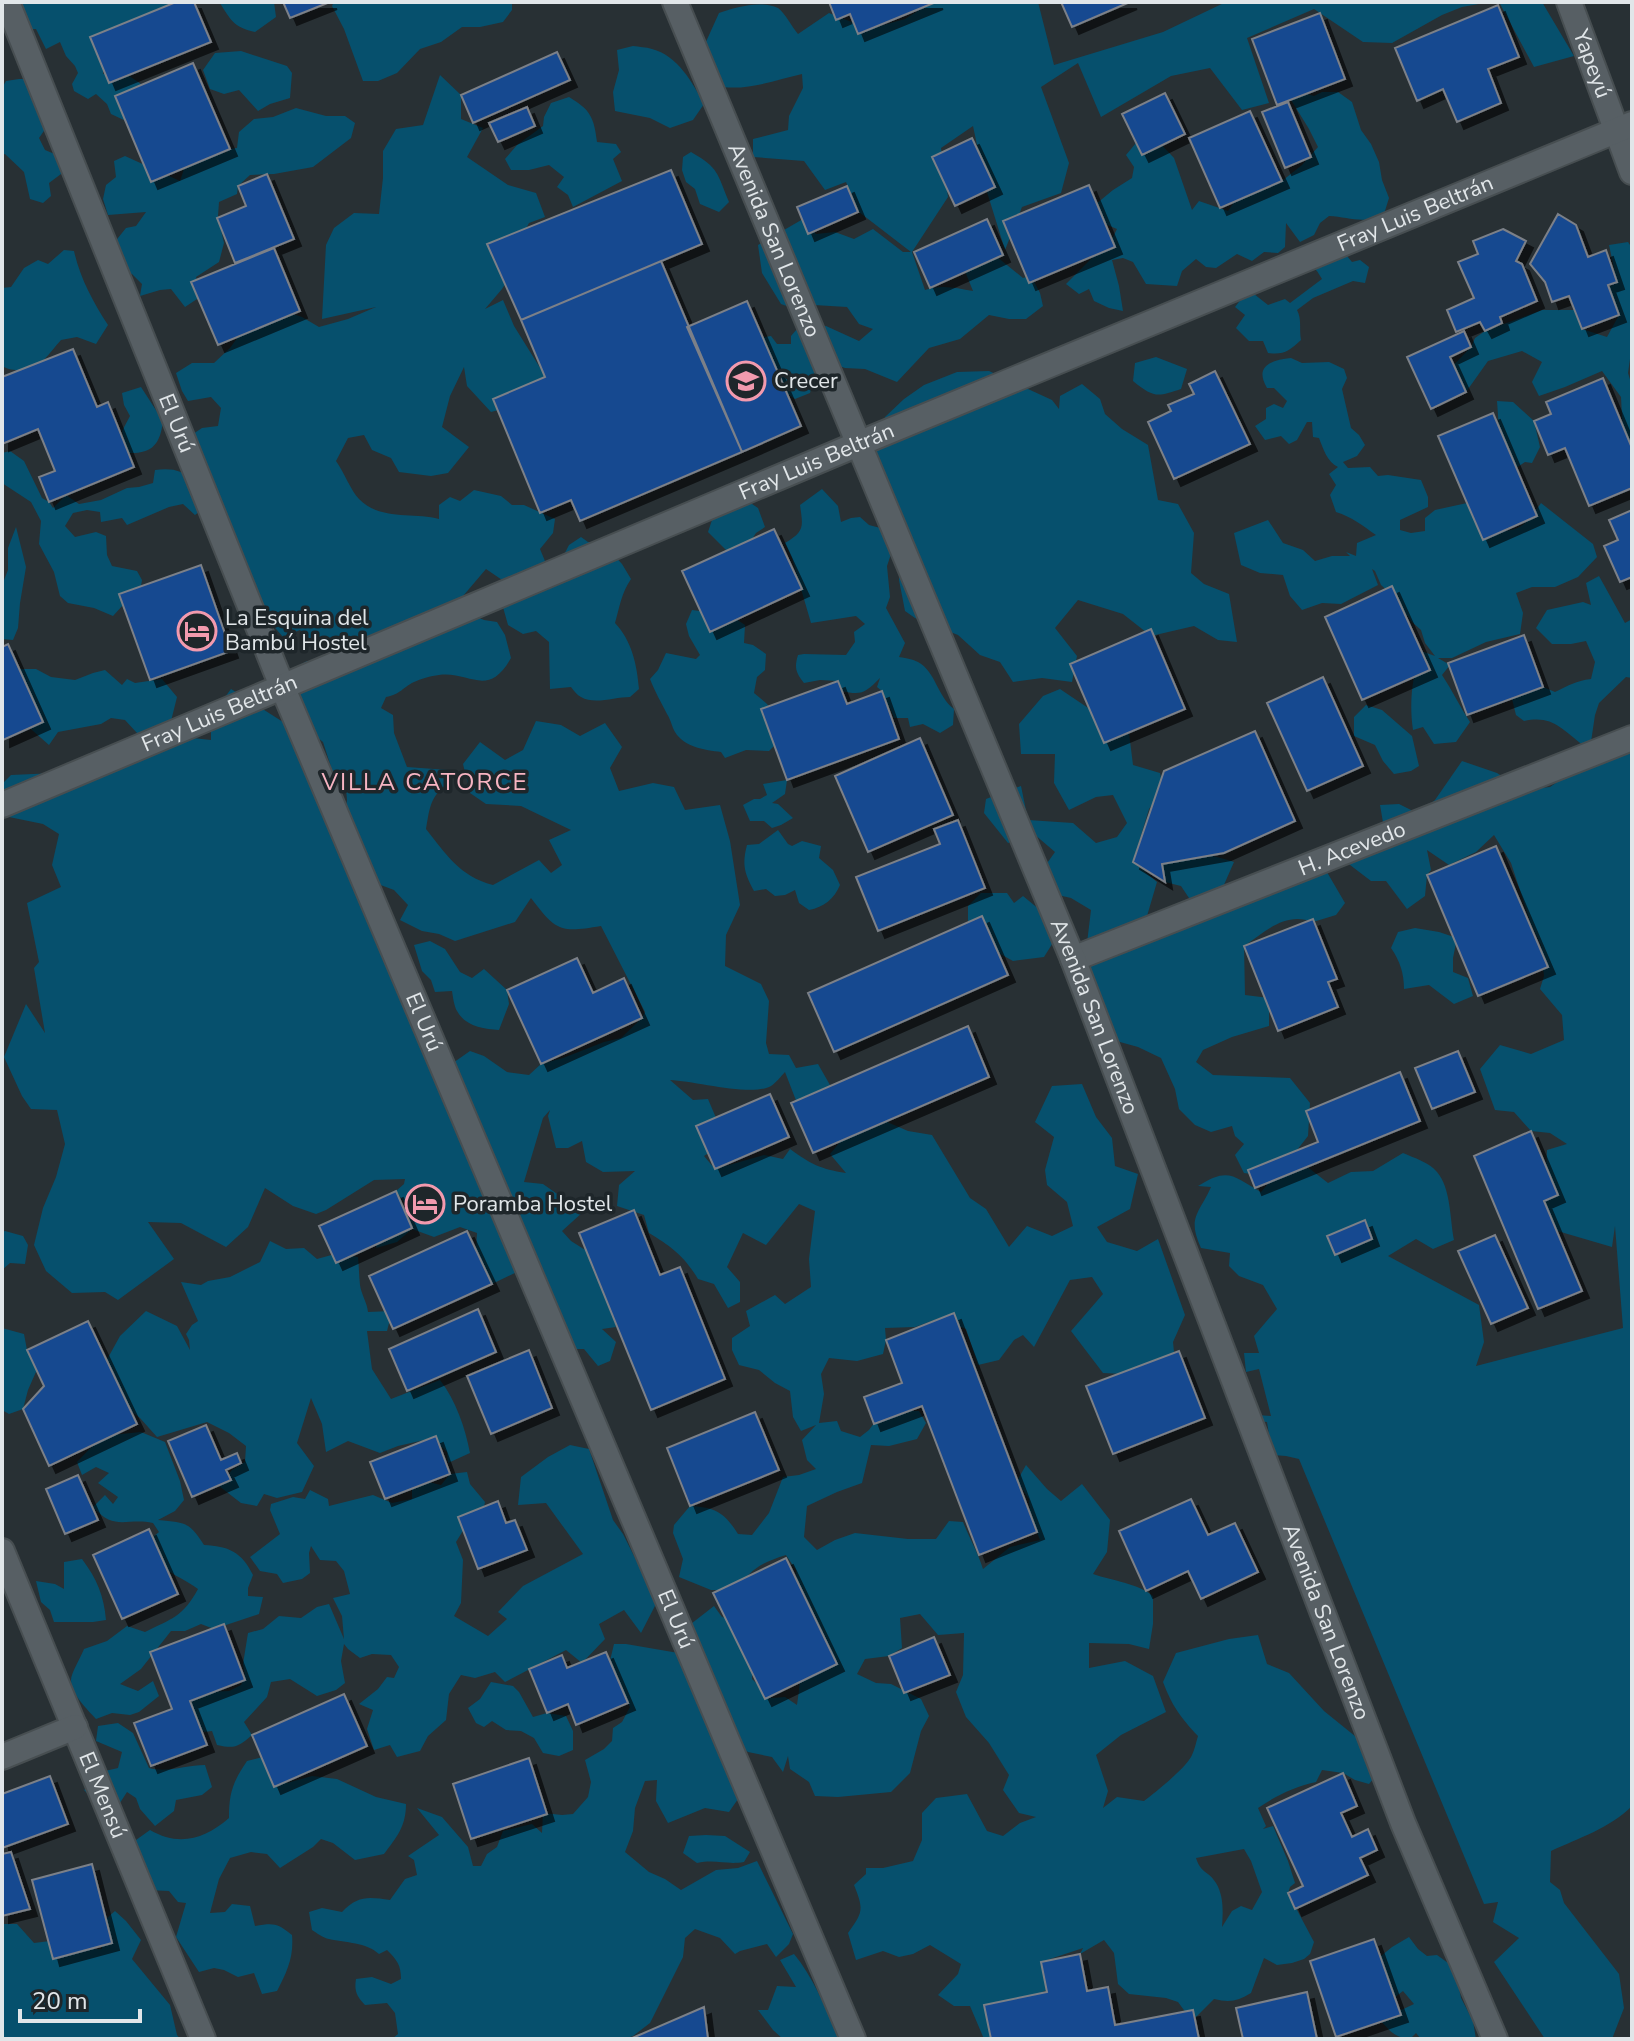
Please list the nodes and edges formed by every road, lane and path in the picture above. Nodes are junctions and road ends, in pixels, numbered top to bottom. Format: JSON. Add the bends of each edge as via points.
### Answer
{"nodes":[{"id":1,"x":7,"y":2,"type":"edge"},
{"id":2,"x":675,"y":2,"type":"edge"},
{"id":3,"x":1569,"y":2,"type":"edge"},
{"id":4,"x":1624,"y":127,"type":"edge"},
{"id":5,"x":1632,"y":172,"type":"edge"},
{"id":6,"x":858,"y":444,"type":"junction"},
{"id":7,"x":282,"y":686,"type":"junction"},
{"id":8,"x":1632,"y":738,"type":"edge"},
{"id":9,"x":2,"y":805,"type":"edge"},
{"id":10,"x":1073,"y":959,"type":"junction"},
{"id":11,"x":2,"y":1551,"type":"edge"},
{"id":12,"x":75,"y":1727,"type":"junction"},
{"id":13,"x":2,"y":1757,"type":"edge"},
{"id":14,"x":203,"y":2039,"type":"edge"},
{"id":15,"x":853,"y":2039,"type":"edge"},
{"id":16,"x":1495,"y":2039,"type":"edge"}],
"edges":[{"from":1,"to":7,"type":"street","name":"El Urú"},
{"from":2,"to":6,"type":"street","name":"Avenida San Lorenzo"},
{"from":3,"to":4,"type":"street","name":"Yapeyú"},
{"from":4,"to":5,"type":"street","name":"Yapeyú"},
{"from":4,"to":6,"type":"street","name":"Fray Luis Beltrán"},
{"from":6,"to":7,"type":"street","name":"Fray Luis Beltrán"},
{"from":6,"to":10,"type":"street","name":"Avenida San Lorenzo"},
{"from":7,"to":9,"type":"street","name":"Fray Luis Beltrán"},
{"from":7,"to":15,"type":"street","name":"El Urú"},
{"from":8,"to":10,"type":"street","name":"H. Acevedo"},
{"from":10,"to":16,"type":"street","name":"Avenida San Lorenzo","via":[[1403,1823]]},
{"from":11,"to":12,"type":"street","name":"El Mensú"},
{"from":12,"to":13,"type":"street"},
{"from":12,"to":14,"type":"street","name":"El Mensú"}]}
